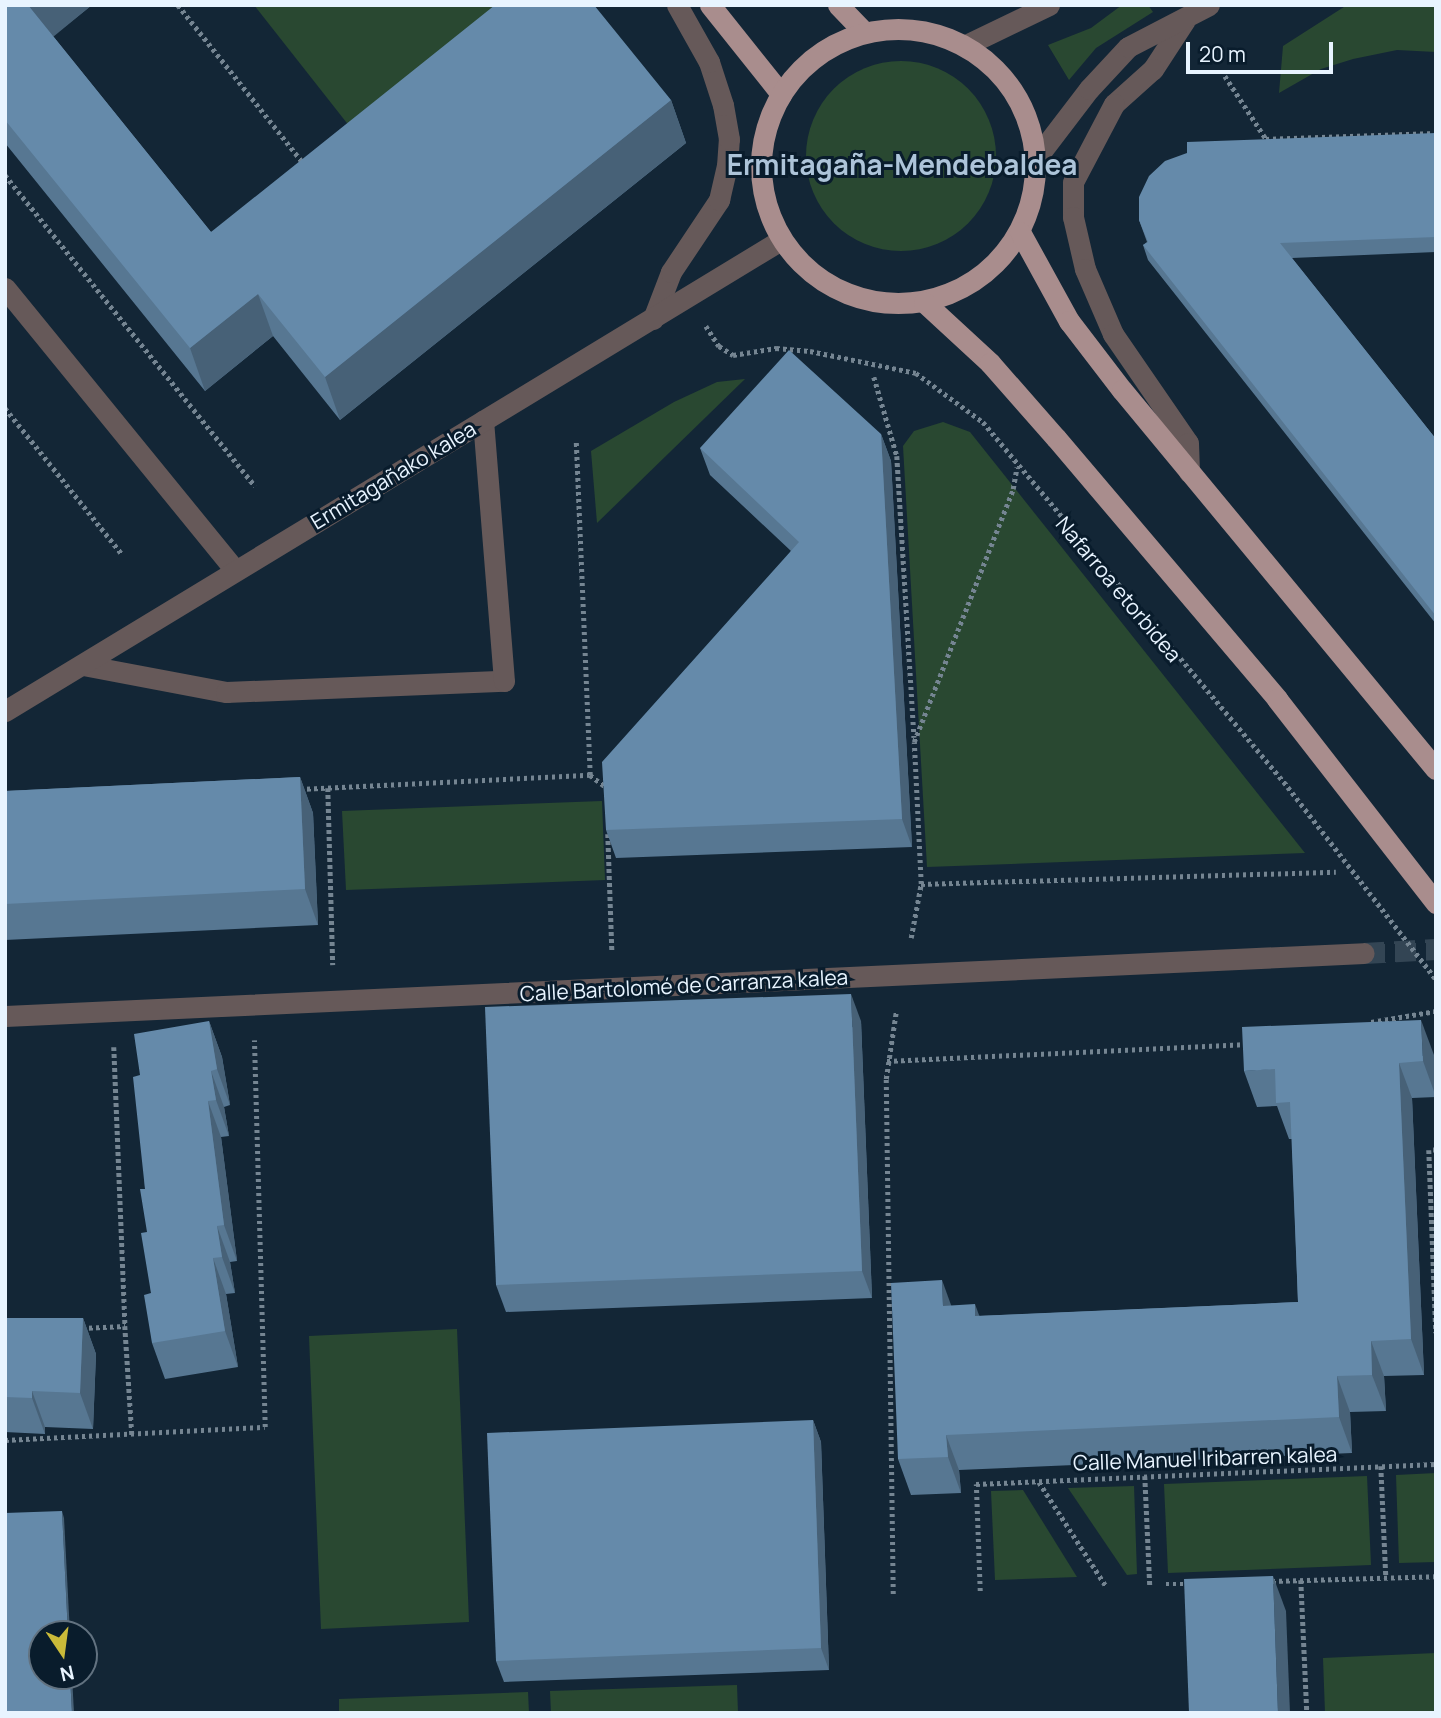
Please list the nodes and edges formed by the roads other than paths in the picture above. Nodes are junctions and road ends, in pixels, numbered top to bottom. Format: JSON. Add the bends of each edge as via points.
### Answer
{"nodes":[{"id":1,"x":677,"y":5,"type":"edge"},
{"id":2,"x":710,"y":5,"type":"edge"},
{"id":3,"x":838,"y":5,"type":"edge"},
{"id":4,"x":1049,"y":5,"type":"edge"},
{"id":5,"x":1209,"y":5,"type":"edge"},
{"id":6,"x":1185,"y":20,"type":"junction"},
{"id":7,"x":864,"y":33,"type":"junction"},
{"id":8,"x":966,"y":45,"type":"junction"},
{"id":9,"x":780,"y":94,"type":"junction"},
{"id":10,"x":1037,"y":157,"type":"junction"},
{"id":11,"x":1020,"y":232,"type":"junction"},
{"id":12,"x":781,"y":240,"type":"junction"},
{"id":13,"x":5,"y":288,"type":"edge"},
{"id":14,"x":924,"y":302,"type":"junction"},
{"id":15,"x":653,"y":319,"type":"junction"},
{"id":16,"x":483,"y":422,"type":"junction"},
{"id":17,"x":1189,"y":472,"type":"junction"},
{"id":18,"x":234,"y":570,"type":"junction"},
{"id":19,"x":83,"y":666,"type":"junction"},
{"id":20,"x":5,"y":711,"type":"edge"},
{"id":21,"x":1436,"y":769,"type":"edge"},
{"id":22,"x":1436,"y":903,"type":"edge"},
{"id":23,"x":1364,"y":953,"type":"tunnel mouth"},
{"id":24,"x":5,"y":1016,"type":"edge"}],
"edges":[{"from":1,"to":15,"type":"street","via":[[709,62],[723,105],[729,139],[727,166],[719,200],[671,272]]},
{"from":2,"to":9,"type":"main road"},
{"from":3,"to":7,"type":"main road"},
{"from":4,"to":8,"type":"street"},
{"from":5,"to":6,"type":"street"},
{"from":6,"to":10,"type":"street","via":[[1128,47],[1088,89]]},
{"from":6,"to":17,"type":"street","via":[[1153,69],[1114,104],[1073,182],[1073,217],[1085,269],[1113,334],[1188,443]]},
{"from":7,"to":8,"type":"main road","via":[[911,29],[934,32]]},
{"from":7,"to":9,"type":"main road","via":[[831,45]]},
{"from":8,"to":10,"type":"main road","via":[[1002,74],[1026,112]]},
{"from":9,"to":12,"type":"main road","via":[[765,129],[760,167],[765,205]]},
{"from":10,"to":11,"type":"main road","via":[[1033,195]]},
{"from":11,"to":14,"type":"main road","via":[[996,264],[963,288]]},
{"from":11,"to":17,"type":"main road","via":[[1069,321]]},
{"from":12,"to":14,"type":"main road","via":[[808,271],[843,293],[883,303]]},
{"from":12,"to":15,"type":"street","name":"Ermitagañako kalea"},
{"from":13,"to":18,"type":"street"},
{"from":14,"to":22,"type":"main road","via":[[990,363],[1056,438],[1277,699]]},
{"from":15,"to":16,"type":"street","name":"Ermitagañako kalea"},
{"from":16,"to":18,"type":"street","name":"Ermitagañako kalea"},
{"from":16,"to":19,"type":"street","via":[[504,681],[226,692]]},
{"from":17,"to":21,"type":"main road"},
{"from":18,"to":19,"type":"street","name":"Ermitagañako kalea"},
{"from":19,"to":20,"type":"street","name":"Ermitagañako kalea"},
{"from":23,"to":24,"type":"street","name":"Calle Bartolomé de Carranza kalea"}]}
